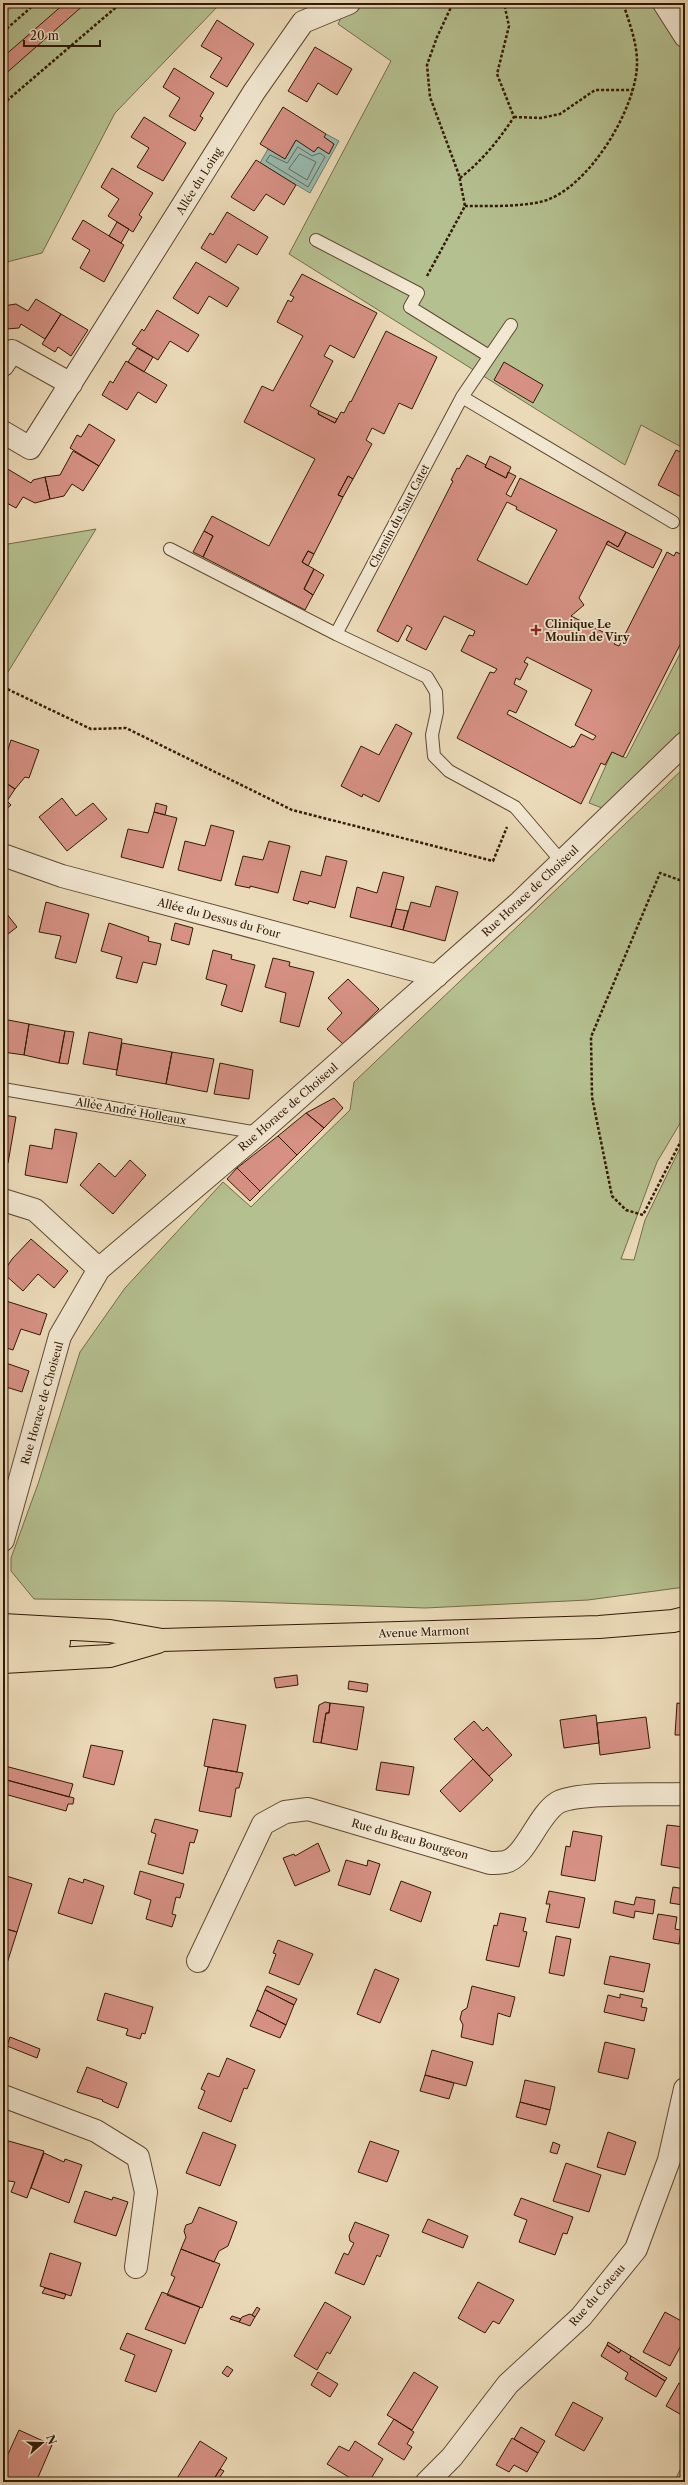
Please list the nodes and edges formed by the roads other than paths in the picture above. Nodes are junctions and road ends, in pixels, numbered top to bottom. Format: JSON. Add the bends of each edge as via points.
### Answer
{"nodes":[{"id":1,"x":349,"y":3,"type":"edge"},
{"id":2,"x":664,"y":3,"type":"edge"},
{"id":3,"x":685,"y":36,"type":"edge"},
{"id":4,"x":316,"y":240,"type":"dead end"},
{"id":5,"x":511,"y":324,"type":"dead end"},
{"id":6,"x":489,"y":356,"type":"junction"},
{"id":7,"x":3,"y":365,"type":"edge"},
{"id":8,"x":71,"y":384,"type":"junction"},
{"id":9,"x":462,"y":397,"type":"junction"},
{"id":10,"x":3,"y":432,"type":"edge"},
{"id":11,"x":673,"y":522,"type":"dead end"},
{"id":12,"x":170,"y":549,"type":"dead end"},
{"id":13,"x":336,"y":634,"type":"junction"},
{"id":14,"x":685,"y":743,"type":"edge"},
{"id":15,"x":3,"y":855,"type":"edge"},
{"id":16,"x":562,"y":862,"type":"junction"},
{"id":17,"x":437,"y":976,"type":"junction"},
{"id":18,"x":3,"y":1088,"type":"edge"},
{"id":19,"x":259,"y":1133,"type":"junction"},
{"id":20,"x":3,"y":1200,"type":"edge"},
{"id":21,"x":99,"y":1269,"type":"junction"},
{"id":22,"x":3,"y":1540,"type":"edge"},
{"id":23,"x":681,"y":1621,"type":"edge"},
{"id":24,"x":3,"y":1625,"type":"edge"},
{"id":25,"x":110,"y":1631,"type":"junction"},
{"id":26,"x":162,"y":1640,"type":"junction"},
{"id":27,"x":3,"y":1642,"type":"edge"},
{"id":28,"x":3,"y":1662,"type":"edge"},
{"id":29,"x":685,"y":1794,"type":"edge"},
{"id":30,"x":198,"y":1961,"type":"dead end"},
{"id":31,"x":685,"y":2089,"type":"edge"},
{"id":32,"x":3,"y":2096,"type":"edge"},
{"id":33,"x":677,"y":2164,"type":"edge"},
{"id":34,"x":136,"y":2267,"type":"dead end"},
{"id":35,"x":427,"y":2482,"type":"edge"}],
"edges":[{"from":1,"to":8,"type":"street","name":"Allée du Loing","via":[[303,22],[254,92]]},
{"from":2,"to":3,"type":"street"},
{"from":4,"to":6,"type":"lane","via":[[418,292],[410,307]]},
{"from":5,"to":6,"type":"lane","name":"Chemin du Saut Catet"},
{"from":6,"to":9,"type":"lane","name":"Chemin du Saut Catet"},
{"from":7,"to":8,"type":"street","via":[[12,351]]},
{"from":8,"to":10,"type":"street","name":"Allée du Loing","via":[[30,448]]},
{"from":9,"to":11,"type":"lane"},
{"from":9,"to":13,"type":"lane","name":"Chemin du Saut Catet"},
{"from":12,"to":13,"type":"lane"},
{"from":13,"to":16,"type":"lane","via":[[427,677],[436,692],[437,712],[432,735],[434,756],[449,771],[515,807]]},
{"from":14,"to":16,"type":"street","name":"Rue Horace de Choiseul"},
{"from":15,"to":17,"type":"street","name":"Allée du Dessus du Four","via":[[62,876]]},
{"from":16,"to":17,"type":"street","name":"Rue Horace de Choiseul"},
{"from":17,"to":19,"type":"street","name":"Rue Horace de Choiseul"},
{"from":18,"to":19,"type":"lane","name":"Allée André Holleaux"},
{"from":19,"to":21,"type":"street","name":"Rue Horace de Choiseul"},
{"from":20,"to":21,"type":"street","via":[[35,1210]]},
{"from":21,"to":22,"type":"street","name":"Rue Horace de Choiseul","via":[[60,1336]]},
{"from":23,"to":26,"type":"main road","name":"Avenue Marmont","via":[[599,1627]]},
{"from":24,"to":25,"type":"main road","name":"Avenue Marmont"},
{"from":25,"to":26,"type":"main road","name":"Avenue Marmont"},
{"from":25,"to":27,"type":"main road","name":"Avenue Marmont","via":[[65,1642]]},
{"from":26,"to":28,"type":"main road","name":"Avenue Marmont","via":[[110,1656]]},
{"from":29,"to":30,"type":"street","name":"Rue du Beau Bourgeon","via":[[581,1797],[557,1803],[538,1823],[519,1854],[506,1862],[490,1863],[308,1809],[285,1812],[263,1824]]},
{"from":31,"to":33,"type":"street","name":"Rue du Coteau"},
{"from":32,"to":34,"type":"street","via":[[96,2131],[138,2156],[146,2192]]},
{"from":33,"to":35,"type":"street","name":"Rue du Coteau","via":[[636,2249],[581,2317],[508,2384],[452,2457]]}]}
